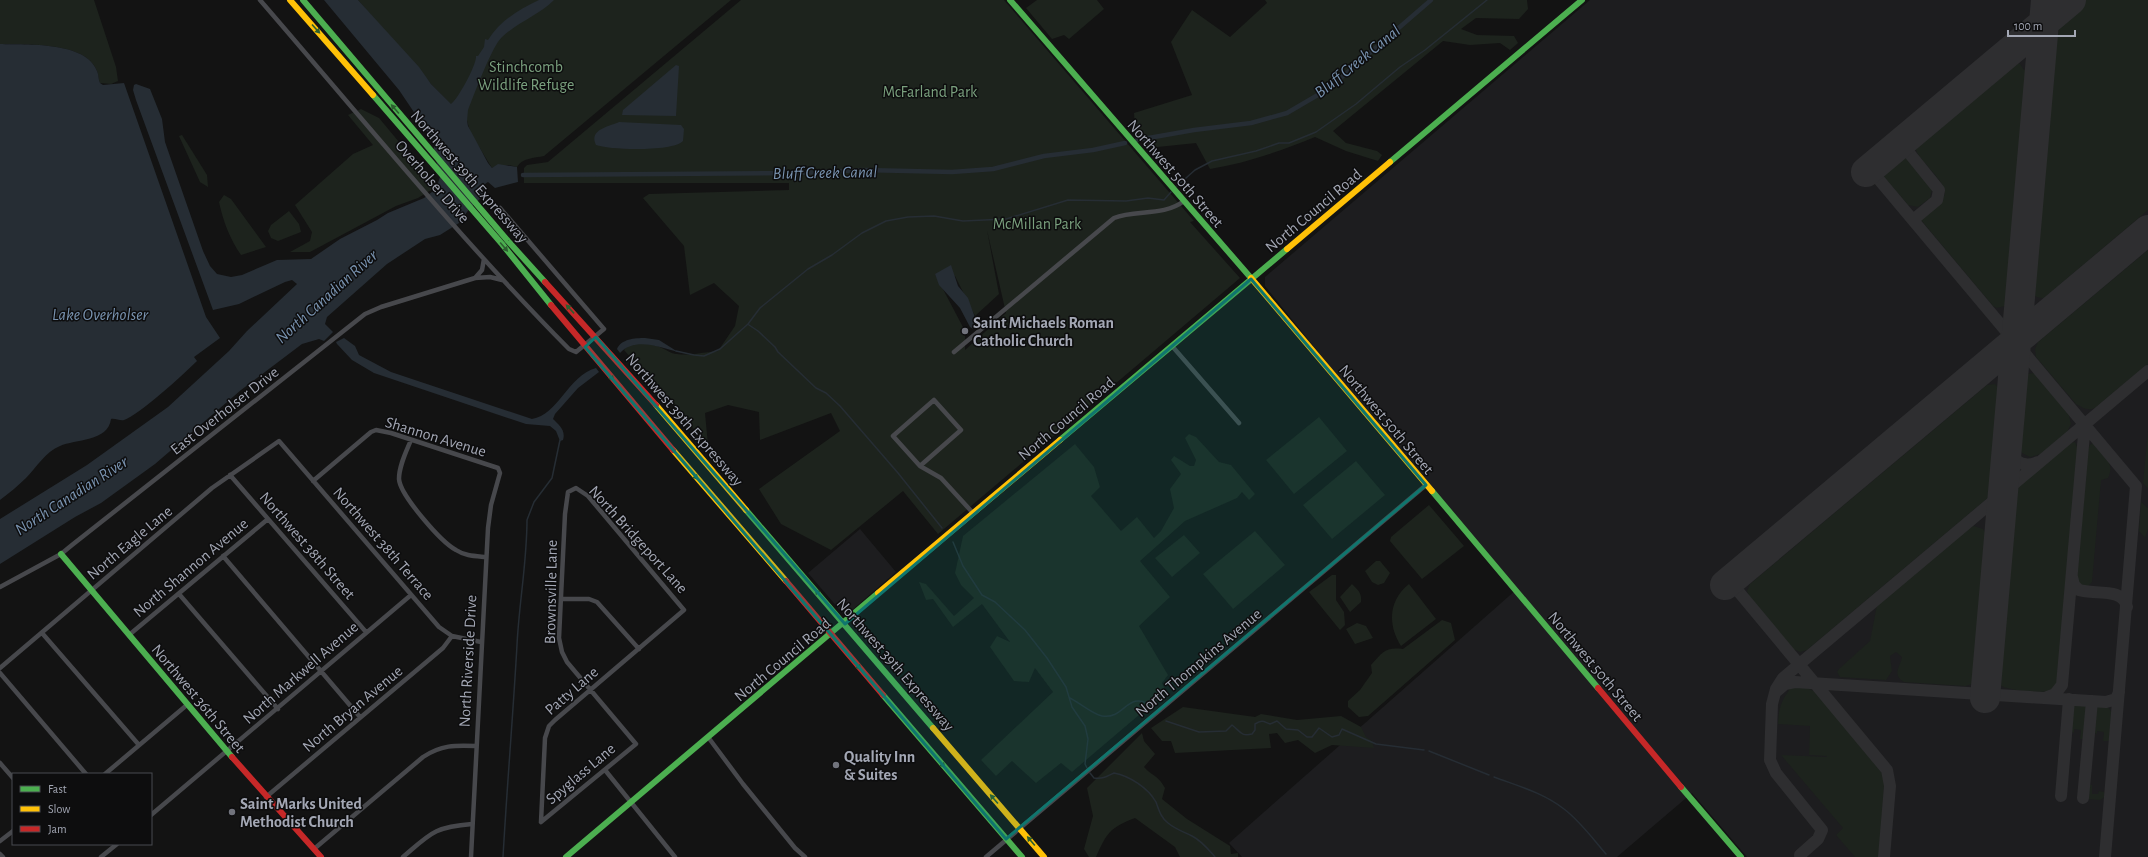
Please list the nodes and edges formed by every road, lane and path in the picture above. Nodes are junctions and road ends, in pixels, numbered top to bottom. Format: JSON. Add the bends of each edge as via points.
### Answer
{"nodes":[{"id":1,"x":260,"y":0,"type":"edge"},
{"id":2,"x":290,"y":0,"type":"edge"},
{"id":3,"x":303,"y":0,"type":"edge"},
{"id":4,"x":1010,"y":0,"type":"edge"},
{"id":5,"x":1582,"y":0,"type":"edge"},
{"id":6,"x":366,"y":80,"type":"junction"},
{"id":7,"x":1184,"y":201,"type":"junction"},
{"id":8,"x":500,"y":208,"type":"dead end"},
{"id":9,"x":482,"y":215,"type":"junction"},
{"id":10,"x":484,"y":259,"type":"junction"},
{"id":11,"x":475,"y":278,"type":"junction"},
{"id":12,"x":1251,"y":279,"type":"junction"},
{"id":13,"x":503,"y":280,"type":"junction"},
{"id":14,"x":596,"y":337,"type":"junction"},
{"id":15,"x":1172,"y":346,"type":"junction"},
{"id":16,"x":585,"y":347,"type":"junction"},
{"id":17,"x":954,"y":352,"type":"dead end"},
{"id":18,"x":1239,"y":423,"type":"dead end"},
{"id":19,"x":411,"y":440,"type":"junction"},
{"id":20,"x":279,"y":441,"type":"joint"},
{"id":21,"x":920,"y":466,"type":"junction"},
{"id":22,"x":498,"y":468,"type":"joint"},
{"id":23,"x":230,"y":475,"type":"junction"},
{"id":24,"x":313,"y":480,"type":"junction"},
{"id":25,"x":1426,"y":485,"type":"junction"},
{"id":26,"x":572,"y":489,"type":"joint"},
{"id":27,"x":973,"y":514,"type":"junction"},
{"id":28,"x":268,"y":519,"type":"junction"},
{"id":29,"x":61,"y":554,"type":"junction"},
{"id":30,"x":223,"y":556,"type":"junction"},
{"id":31,"x":486,"y":557,"type":"junction"},
{"id":32,"x":0,"y":587,"type":"edge"},
{"id":33,"x":91,"y":591,"type":"junction"},
{"id":34,"x":178,"y":594,"type":"junction"},
{"id":35,"x":411,"y":595,"type":"junction"},
{"id":36,"x":561,"y":599,"type":"junction"},
{"id":37,"x":684,"y":610,"type":"joint"},
{"id":38,"x":844,"y":624,"type":"junction"},
{"id":39,"x":366,"y":632,"type":"junction"},
{"id":40,"x":42,"y":633,"type":"junction"},
{"id":41,"x":130,"y":635,"type":"junction"},
{"id":42,"x":831,"y":635,"type":"junction"},
{"id":43,"x":452,"y":636,"type":"junction"},
{"id":44,"x":481,"y":642,"type":"junction"},
{"id":45,"x":639,"y":649,"type":"junction"},
{"id":46,"x":0,"y":668,"type":"edge"},
{"id":47,"x":322,"y":672,"type":"junction"},
{"id":48,"x":0,"y":673,"type":"edge"},
{"id":49,"x":590,"y":689,"type":"junction"},
{"id":50,"x":188,"y":704,"type":"junction"},
{"id":51,"x":278,"y":709,"type":"junction"},
{"id":52,"x":360,"y":717,"type":"junction"},
{"id":53,"x":708,"y":737,"type":"junction"},
{"id":54,"x":636,"y":744,"type":"joint"},
{"id":55,"x":139,"y":746,"type":"junction"},
{"id":56,"x":476,"y":746,"type":"junction"},
{"id":57,"x":228,"y":752,"type":"junction"},
{"id":58,"x":0,"y":763,"type":"edge"},
{"id":59,"x":605,"y":770,"type":"junction"},
{"id":60,"x":85,"y":773,"type":"edge"},
{"id":61,"x":106,"y":773,"type":"edge"},
{"id":62,"x":12,"y":777,"type":"edge"},
{"id":63,"x":266,"y":797,"type":"junction"},
{"id":64,"x":630,"y":803,"type":"junction"},
{"id":65,"x":152,"y":814,"type":"edge"},
{"id":66,"x":541,"y":822,"type":"joint"},
{"id":67,"x":472,"y":824,"type":"junction"},
{"id":68,"x":1020,"y":828,"type":"junction"},
{"id":69,"x":12,"y":831,"type":"edge"},
{"id":70,"x":1006,"y":839,"type":"junction"},
{"id":71,"x":0,"y":841,"type":"edge"},
{"id":72,"x":116,"y":845,"type":"edge"},
{"id":73,"x":314,"y":849,"type":"junction"},
{"id":74,"x":0,"y":854,"type":"edge"},
{"id":75,"x":3,"y":857,"type":"edge"},
{"id":76,"x":101,"y":857,"type":"edge"},
{"id":77,"x":320,"y":857,"type":"edge"},
{"id":78,"x":403,"y":857,"type":"edge"},
{"id":79,"x":471,"y":857,"type":"edge"},
{"id":80,"x":566,"y":857,"type":"edge"},
{"id":81,"x":675,"y":857,"type":"edge"},
{"id":82,"x":805,"y":857,"type":"edge"},
{"id":83,"x":986,"y":857,"type":"edge"},
{"id":84,"x":1022,"y":857,"type":"edge"},
{"id":85,"x":1044,"y":857,"type":"edge"},
{"id":86,"x":1741,"y":857,"type":"edge"}],
"edges":[{"from":1,"to":10,"type":"street","name":"Overholser Drive"},
{"from":2,"to":6,"type":"main road","name":"Northwest 39th Expressway","one_way":true},
{"from":3,"to":6,"type":"main road","name":"Northwest 39th Expressway"},
{"from":4,"to":7,"type":"main road","name":"Northwest 50th Street"},
{"from":5,"to":12,"type":"main road","name":"North Council Road"},
{"from":6,"to":9,"type":"main road","name":"Northwest 39th Expressway"},
{"from":7,"to":12,"type":"main road","name":"Northwest 50th Street"},
{"from":7,"to":17,"type":"street","via":[[1150,213],[1114,218]]},
{"from":8,"to":14,"type":"street","via":[[604,329]]},
{"from":14,"to":9,"type":"main road","name":"Northwest 39th Expressway","one_way":true},
{"from":9,"to":16,"type":"main road","name":"Northwest 39th Expressway","one_way":true},
{"from":10,"to":11,"type":"street","via":[[482,270]]},
{"from":10,"to":13,"type":"street","name":"Overholser Drive"},
{"from":11,"to":13,"type":"street","name":"East Overholser Drive","via":[[490,277]]},
{"from":11,"to":29,"type":"street","name":"East Overholser Drive","via":[[372,310]]},
{"from":12,"to":15,"type":"main road","name":"North Council Road"},
{"from":12,"to":25,"type":"main road","name":"Northwest 50th Street"},
{"from":13,"to":16,"type":"street","name":"Overholser Drive","via":[[569,349],[576,352]]},
{"from":14,"to":16,"type":"street"},
{"from":38,"to":14,"type":"main road","name":"Northwest 39th Expressway","one_way":true},
{"from":15,"to":18,"type":"street"},
{"from":15,"to":27,"type":"main road","name":"North Council Road"},
{"from":16,"to":42,"type":"main road","name":"Northwest 39th Expressway","one_way":true},
{"from":19,"to":22,"type":"street","name":"Shannon Avenue"},
{"from":19,"to":24,"type":"street","name":"Shannon Avenue","via":[[384,431],[371,432]]},
{"from":19,"to":31,"type":"street","via":[[400,470],[399,478],[403,493],[454,550]]},
{"from":20,"to":23,"type":"street","name":"North Eagle Lane"},
{"from":20,"to":24,"type":"street","name":"Northwest 38th Terrace"},
{"from":21,"to":21,"type":"street","via":[[893,436],[934,400],[961,430]]},
{"from":21,"to":27,"type":"street","via":[[941,478]]},
{"from":22,"to":31,"type":"street","name":"North Riverside Drive","via":[[500,473],[491,506]]},
{"from":23,"to":28,"type":"street","name":"Northwest 38th Street"},
{"from":23,"to":33,"type":"street","name":"North Eagle Lane"},
{"from":24,"to":35,"type":"street","name":"Northwest 38th Terrace"},
{"from":25,"to":68,"type":"street","name":"North Thompkins Avenue"},
{"from":25,"to":86,"type":"main road","name":"Northwest 50th Street"},
{"from":26,"to":36,"type":"street","name":"Brownsville Lane","via":[[566,498]]},
{"from":26,"to":37,"type":"street","name":"North Bridgeport Lane","via":[[576,488],[588,496]]},
{"from":27,"to":38,"type":"main road","name":"North Council Road"},
{"from":28,"to":30,"type":"street","name":"North Shannon Avenue"},
{"from":28,"to":39,"type":"street","name":"Northwest 38th Street"},
{"from":29,"to":32,"type":"street","name":"East Overholser Drive"},
{"from":29,"to":33,"type":"main road","name":"Northwest 36th Street"},
{"from":30,"to":34,"type":"street","name":"North Shannon Avenue"},
{"from":30,"to":47,"type":"street"},
{"from":31,"to":44,"type":"street","name":"North Riverside Drive"},
{"from":33,"to":40,"type":"street","name":"North Eagle Lane"},
{"from":33,"to":41,"type":"main road","name":"Northwest 36th Street"},
{"from":34,"to":41,"type":"street","name":"North Shannon Avenue"},
{"from":34,"to":51,"type":"street"},
{"from":35,"to":39,"type":"street","name":"North Markwell Avenue"},
{"from":35,"to":43,"type":"street","name":"Northwest 38th Terrace","via":[[439,627]]},
{"from":36,"to":45,"type":"street","via":[[589,599],[597,602]]},
{"from":36,"to":49,"type":"street","name":"Brownsville Lane","via":[[559,638],[562,652],[567,662]]},
{"from":37,"to":45,"type":"street","name":"Patty Lane"},
{"from":38,"to":42,"type":"main road","name":"North Council Road"},
{"from":68,"to":38,"type":"main road","name":"Northwest 39th Expressway","one_way":true},
{"from":39,"to":47,"type":"street","name":"North Markwell Avenue"},
{"from":40,"to":46,"type":"street","name":"North Eagle Lane"},
{"from":40,"to":55,"type":"street"},
{"from":41,"to":50,"type":"main road","name":"Northwest 36th Street"},
{"from":42,"to":53,"type":"main road","name":"North Council Road"},
{"from":42,"to":70,"type":"main road","name":"Northwest 39th Expressway","one_way":true},
{"from":43,"to":44,"type":"street","name":"Northwest 38th Terrace"},
{"from":43,"to":52,"type":"street","name":"North Bryan Avenue","via":[[443,648]]},
{"from":44,"to":56,"type":"street","name":"North Riverside Drive"},
{"from":45,"to":49,"type":"street","name":"Patty Lane"},
{"from":47,"to":51,"type":"street","name":"North Markwell Avenue"},
{"from":47,"to":52,"type":"street"},
{"from":48,"to":60,"type":"street"},
{"from":49,"to":54,"type":"street","name":"Brownsville Lane"},
{"from":49,"to":66,"type":"street","name":"Patty Lane","via":[[549,726],[545,738]]},
{"from":50,"to":55,"type":"street"},
{"from":50,"to":57,"type":"main road","name":"Northwest 36th Street"},
{"from":51,"to":57,"type":"street","name":"North Markwell Avenue"},
{"from":52,"to":63,"type":"street","name":"North Bryan Avenue"},
{"from":53,"to":64,"type":"main road","name":"North Council Road"},
{"from":53,"to":82,"type":"street","via":[[747,790]]},
{"from":54,"to":59,"type":"street","name":"Spyglass Lane"},
{"from":55,"to":61,"type":"street"},
{"from":56,"to":67,"type":"street","name":"North Riverside Drive"},
{"from":56,"to":73,"type":"street","via":[[447,746],[428,753]]},
{"from":57,"to":63,"type":"main road","name":"Northwest 36th Street"},
{"from":57,"to":65,"type":"street","name":"North Markwell Avenue"},
{"from":58,"to":62,"type":"street"},
{"from":59,"to":64,"type":"street"},
{"from":59,"to":66,"type":"street","name":"Spyglass Lane"},
{"from":63,"to":73,"type":"main road","name":"Northwest 36th Street"},
{"from":64,"to":80,"type":"main road","name":"North Council Road"},
{"from":64,"to":81,"type":"street"},
{"from":67,"to":78,"type":"street","via":[[449,826],[438,830]]},
{"from":67,"to":79,"type":"street","name":"North Riverside Drive"},
{"from":68,"to":70,"type":"street","name":"North Thompkins Avenue"},
{"from":85,"to":68,"type":"main road","name":"Northwest 39th Expressway","one_way":true},
{"from":69,"to":71,"type":"street"},
{"from":70,"to":83,"type":"street","name":"North Thompkins Avenue"},
{"from":70,"to":84,"type":"main road","name":"Northwest 39th Expressway"},
{"from":72,"to":76,"type":"street"},
{"from":73,"to":77,"type":"main road","name":"Northwest 36th Street"},
{"from":74,"to":75,"type":"street"}]}
